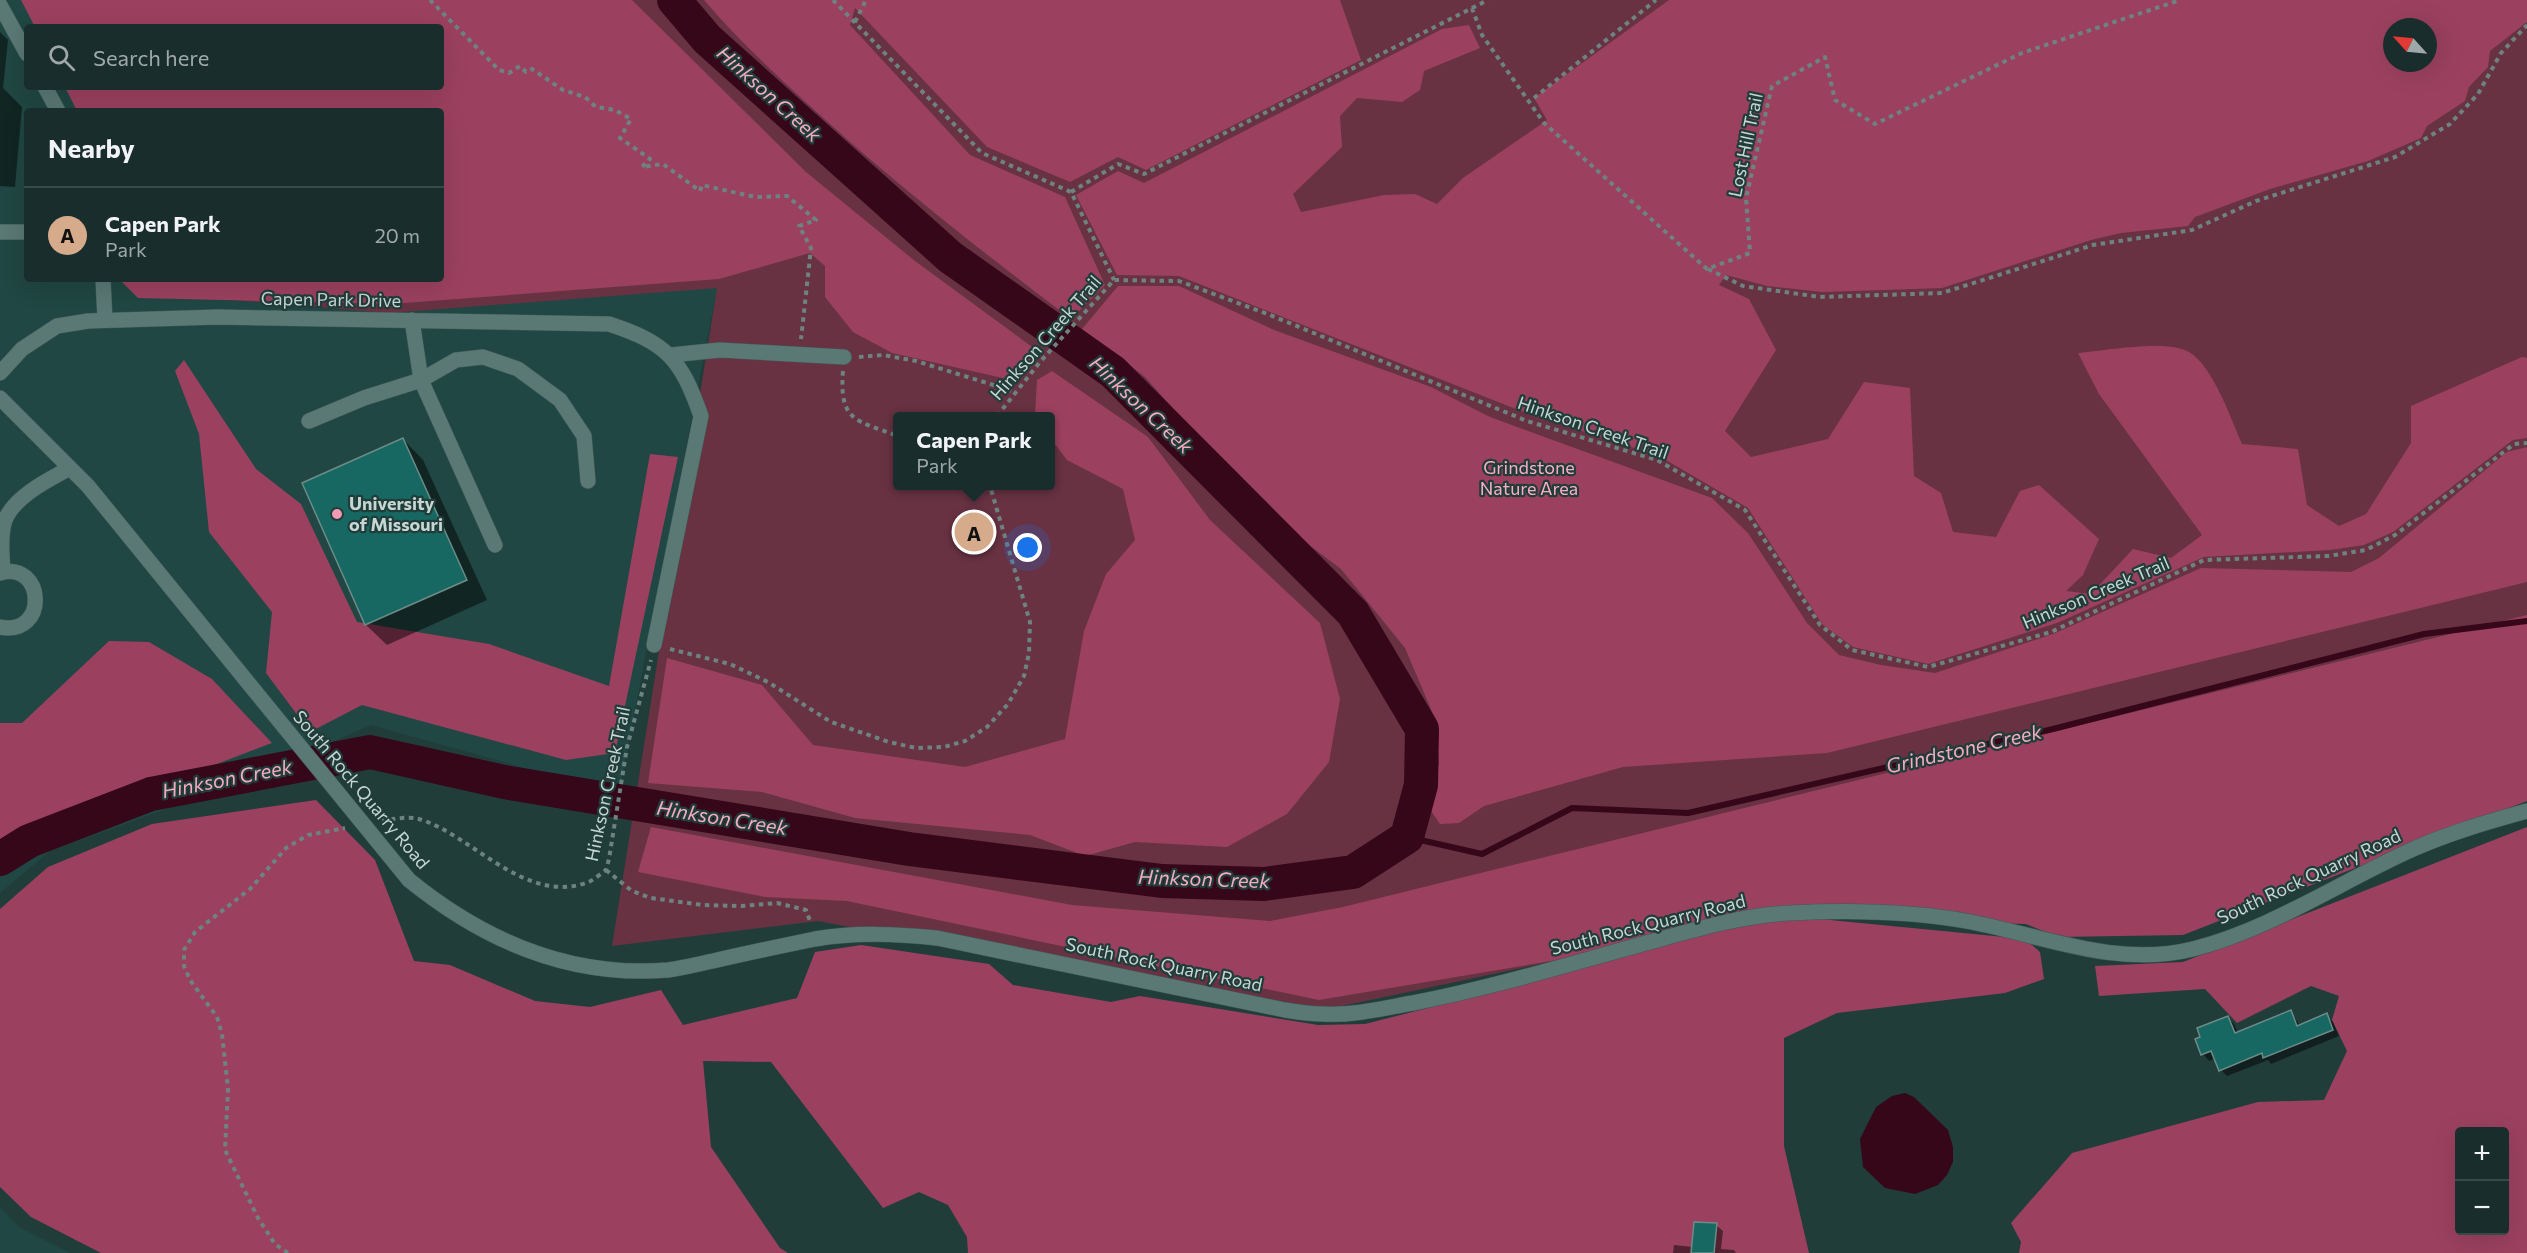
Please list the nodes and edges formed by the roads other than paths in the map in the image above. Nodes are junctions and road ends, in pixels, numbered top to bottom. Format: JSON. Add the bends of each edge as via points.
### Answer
{"nodes":[{"id":1,"x":0,"y":5,"type":"edge"},
{"id":2,"x":24,"y":49,"type":"edge"},
{"id":3,"x":47,"y":90,"type":"edge"},
{"id":4,"x":56,"y":108,"type":"edge"},
{"id":5,"x":0,"y":231,"type":"edge"},
{"id":6,"x":24,"y":232,"type":"edge"},
{"id":7,"x":103,"y":282,"type":"edge"},
{"id":8,"x":105,"y":320,"type":"junction"},
{"id":9,"x":412,"y":320,"type":"junction"},
{"id":10,"x":671,"y":355,"type":"junction"},
{"id":11,"x":844,"y":357,"type":"road end"},
{"id":12,"x":0,"y":373,"type":"edge"},
{"id":13,"x":421,"y":380,"type":"junction"},
{"id":14,"x":0,"y":398,"type":"edge"},
{"id":15,"x":309,"y":421,"type":"dead end"},
{"id":16,"x":70,"y":468,"type":"junction"},
{"id":17,"x":588,"y":481,"type":"dead end"},
{"id":18,"x":7,"y":507,"type":"edge"},
{"id":19,"x":495,"y":545,"type":"dead end"},
{"id":20,"x":2,"y":572,"type":"edge"},
{"id":21,"x":0,"y":627,"type":"edge"},
{"id":22,"x":654,"y":645,"type":"road end"},
{"id":23,"x":2527,"y":811,"type":"edge"}],
"edges":[{"from":1,"to":2,"type":"street"},
{"from":3,"to":4,"type":"street"},
{"from":5,"to":6,"type":"street"},
{"from":7,"to":8,"type":"street"},
{"from":8,"to":9,"type":"street","name":"Capen Park Drive"},
{"from":8,"to":12,"type":"street","name":"Capen Park Drive","via":[[57,326],[22,349]]},
{"from":9,"to":10,"type":"street","name":"Capen Park Drive","via":[[609,324],[641,334]]},
{"from":9,"to":13,"type":"street"},
{"from":10,"to":11,"type":"street","via":[[720,350]]},
{"from":10,"to":22,"type":"street","via":[[690,383],[700,416]]},
{"from":13,"to":15,"type":"street"},
{"from":13,"to":17,"type":"street","via":[[456,360],[483,357],[518,369],[560,400],[584,436]]},
{"from":13,"to":19,"type":"street"},
{"from":14,"to":16,"type":"street","name":"South Rock Quarry Road"},
{"from":16,"to":18,"type":"street"},
{"from":16,"to":23,"type":"street","name":"South Rock Quarry Road","bridge":true,"via":[[409,880],[453,913],[497,937],[540,956],[576,965],[669,970],[817,939],[867,933],[937,938],[1285,1010],[1326,1015],[1450,996],[1692,930],[1785,913],[1875,912],[1970,922],[2106,953],[2150,954],[2190,950],[2232,937],[2409,851],[2465,828]]},
{"from":18,"to":20,"type":"street","via":[[1,542]]},
{"from":20,"to":21,"type":"street","via":[[24,576],[32,584],[36,606],[23,624]]}]}
